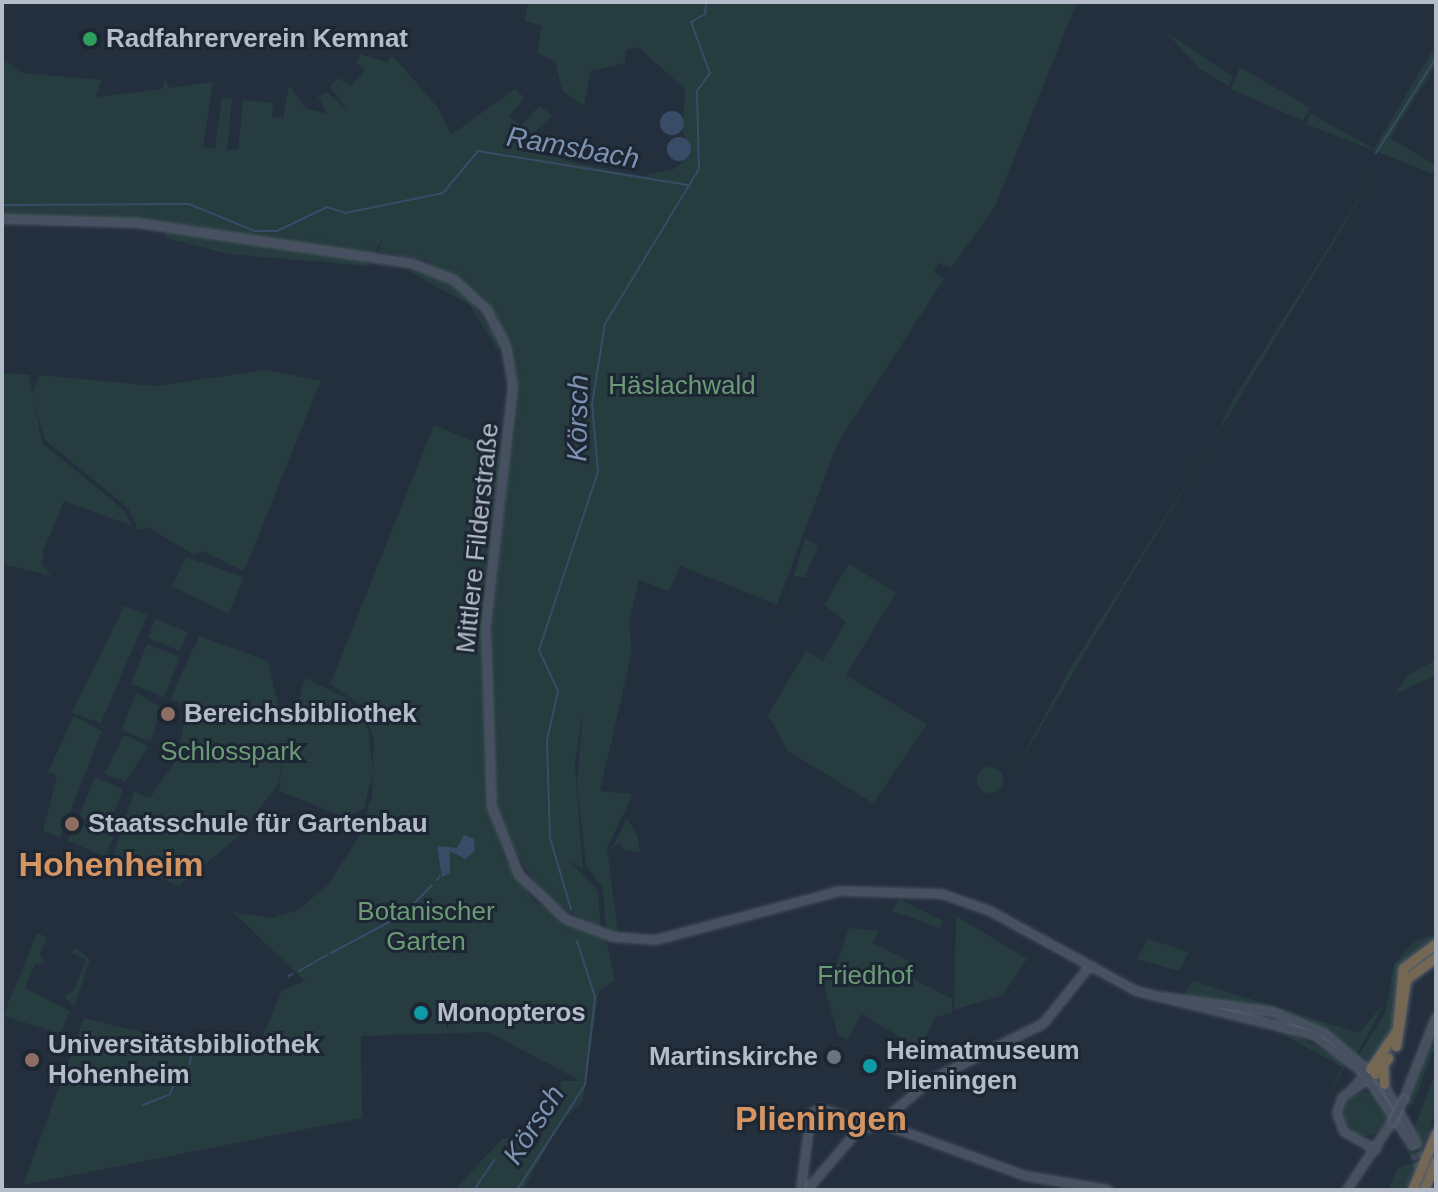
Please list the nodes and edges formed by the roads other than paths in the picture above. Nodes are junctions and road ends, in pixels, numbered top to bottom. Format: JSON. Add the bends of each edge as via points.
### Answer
{"nodes":[{"id":1,"x":2,"y":219,"type":"edge"},
{"id":2,"x":1436,"y":943,"type":"edge"},
{"id":3,"x":1436,"y":957,"type":"edge"},
{"id":4,"x":1089,"y":967,"type":"junction"},
{"id":5,"x":1151,"y":996,"type":"junction"},
{"id":6,"x":1436,"y":1017,"type":"edge"},
{"id":7,"x":1350,"y":1060,"type":"junction"},
{"id":8,"x":1384,"y":1063,"type":"junction"},
{"id":9,"x":1370,"y":1074,"type":"junction"},
{"id":10,"x":1354,"y":1084,"type":"junction"},
{"id":11,"x":1384,"y":1084,"type":"junction"},
{"id":12,"x":1349,"y":1093,"type":"junction"},
{"id":13,"x":880,"y":1123,"type":"junction"},
{"id":14,"x":861,"y":1125,"type":"junction"},
{"id":15,"x":1436,"y":1132,"type":"edge"},
{"id":16,"x":1385,"y":1134,"type":"junction"},
{"id":17,"x":1362,"y":1141,"type":"junction"},
{"id":18,"x":1376,"y":1150,"type":"junction"},
{"id":19,"x":1436,"y":1161,"type":"edge"},
{"id":20,"x":805,"y":1188,"type":"edge"},
{"id":21,"x":1109,"y":1190,"type":"edge"},
{"id":22,"x":1347,"y":1190,"type":"edge"},
{"id":23,"x":1412,"y":1190,"type":"edge"},
{"id":24,"x":1424,"y":1190,"type":"edge"}],
"edges":[{"from":1,"to":4,"type":"main road","name":"Mittlere Filderstraße","via":[[137,223],[414,264],[454,280],[487,310],[506,346],[513,384],[486,630],[490,796],[511,863],[553,910],[602,934],[656,940],[840,891],[909,888],[977,905]]},
{"from":2,"to":9,"type":"highway","via":[[1403,968],[1395,1035]]},
{"from":3,"to":8,"type":"highway","via":[[1407,977],[1403,1031]]},
{"from":4,"to":5,"type":"main road","name":"Mittlere Filderstraße"},
{"from":4,"to":13,"type":"main road","via":[[1043,1024],[931,1080]]},
{"from":5,"to":7,"type":"main road","name":"Mittlere Filderstraße","via":[[1284,1022]]},
{"from":5,"to":9,"type":"main road","name":"Mittlere Filderstraße","via":[[1289,1017]]},
{"from":6,"to":16,"type":"main road","bridge":true},
{"from":7,"to":9,"type":"main road","name":"Mittlere Filderstraße"},
{"from":7,"to":10,"type":"main road"},
{"from":8,"to":9,"type":"highway"},
{"from":8,"to":11,"type":"highway"},
{"from":9,"to":10,"type":"main road"},
{"from":9,"to":11,"type":"main road"},
{"from":9,"to":11,"type":"main road","via":[[1415,1144]]},
{"from":9,"to":12,"type":"main road"},
{"from":10,"to":12,"type":"main road"},
{"from":12,"to":17,"type":"main road","via":[[1338,1120]]},
{"from":13,"to":14,"type":"main road"},
{"from":13,"to":21,"type":"main road","via":[[1026,1176]]},
{"from":14,"to":20,"type":"main road"},
{"from":14,"to":20,"type":"main road","via":[[815,1111],[805,1124]]},
{"from":15,"to":23,"type":"highway"},
{"from":16,"to":17,"type":"main road"},
{"from":16,"to":18,"type":"main road"},
{"from":17,"to":18,"type":"main road"},
{"from":18,"to":22,"type":"main road"},
{"from":19,"to":24,"type":"highway"}]}
